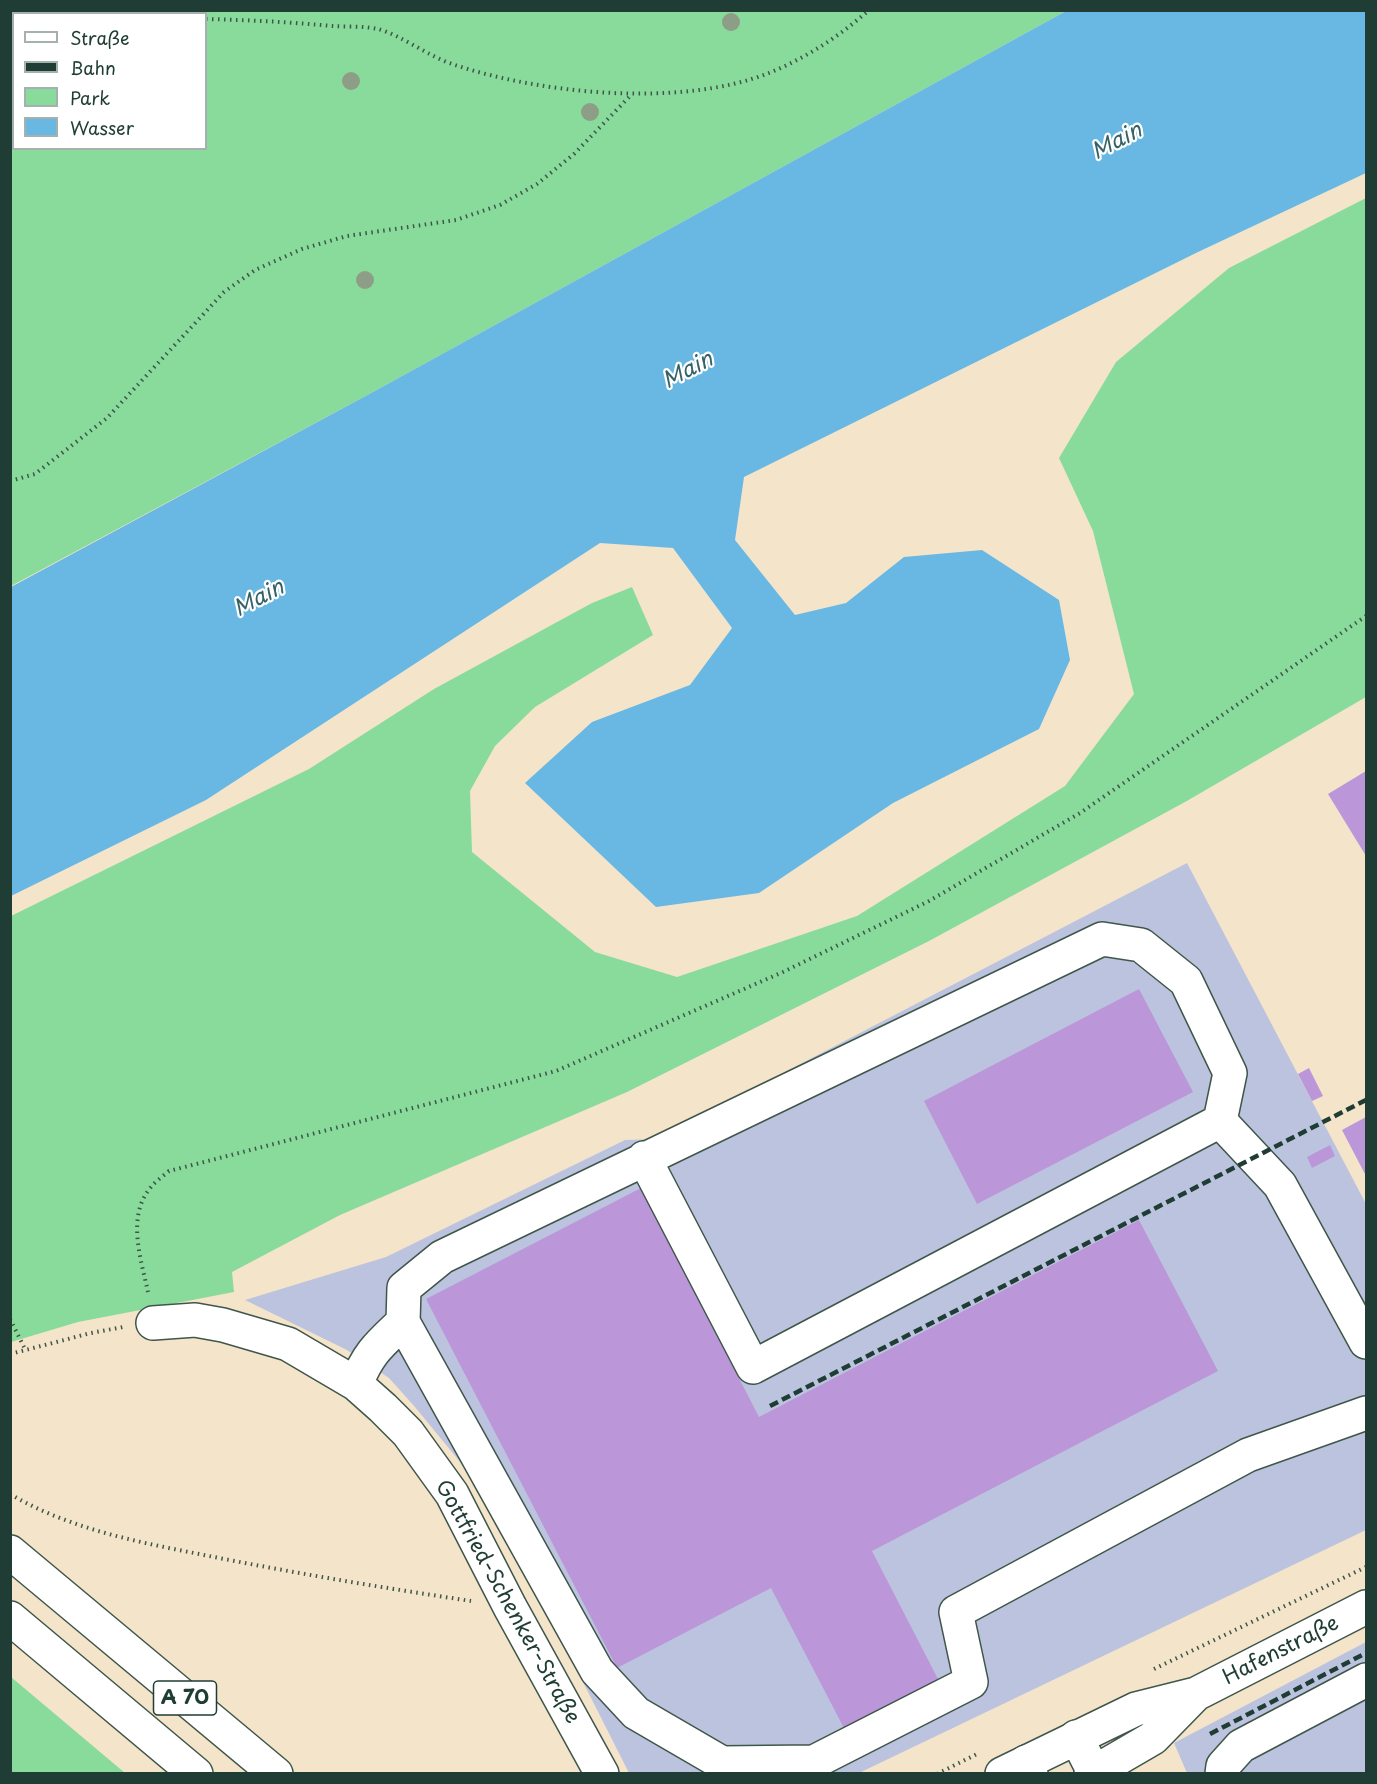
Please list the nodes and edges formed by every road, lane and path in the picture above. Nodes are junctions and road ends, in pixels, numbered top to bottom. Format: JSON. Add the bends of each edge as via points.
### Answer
{"nodes":[{"id":1,"x":869,"y":10,"type":"edge"},
{"id":2,"x":207,"y":19,"type":"edge"},
{"id":3,"x":632,"y":94,"type":"junction"},
{"id":4,"x":10,"y":481,"type":"edge"},
{"id":5,"x":1366,"y":616,"type":"edge"},
{"id":6,"x":1220,"y":1121,"type":"junction"},
{"id":7,"x":644,"y":1158,"type":"junction"},
{"id":8,"x":10,"y":1319,"type":"edge"},
{"id":9,"x":403,"y":1322,"type":"junction"},
{"id":10,"x":153,"y":1323,"type":"junction"},
{"id":11,"x":1366,"y":1342,"type":"edge"},
{"id":12,"x":25,"y":1349,"type":"junction"},
{"id":13,"x":10,"y":1354,"type":"edge"},
{"id":14,"x":356,"y":1384,"type":"junction"},
{"id":15,"x":1366,"y":1413,"type":"edge"},
{"id":16,"x":10,"y":1494,"type":"edge"},
{"id":17,"x":10,"y":1552,"type":"edge"},
{"id":18,"x":510,"y":1607,"type":"junction"},
{"id":19,"x":1366,"y":1607,"type":"edge"},
{"id":20,"x":10,"y":1618,"type":"edge"},
{"id":21,"x":1366,"y":1680,"type":"edge"},
{"id":22,"x":1196,"y":1694,"type":"junction"},
{"id":23,"x":1076,"y":1737,"type":"junction"},
{"id":24,"x":1223,"y":1769,"type":"edge"},
{"id":25,"x":1020,"y":1770,"type":"edge"},
{"id":26,"x":196,"y":1773,"type":"edge"},
{"id":27,"x":276,"y":1773,"type":"edge"},
{"id":28,"x":602,"y":1773,"type":"edge"},
{"id":29,"x":1094,"y":1773,"type":"edge"}],
"edges":[{"from":1,"to":3,"type":"path","via":[[813,51],[769,73],[679,92]]},
{"from":2,"to":3,"type":"path","via":[[378,30],[450,64],[501,77],[574,90]]},
{"from":3,"to":4,"type":"path","via":[[574,154],[537,184],[500,205],[456,220],[347,236],[302,249],[255,270],[224,292],[107,418],[35,474]]},
{"from":5,"to":10,"type":"path","via":[[1080,813],[929,901],[783,972],[556,1071],[169,1171],[150,1188],[136,1232]]},
{"from":6,"to":7,"type":"main road","via":[[1230,1073],[1186,981],[1141,945],[1102,939]]},
{"from":6,"to":7,"type":"main road","via":[[753,1367]]},
{"from":6,"to":11,"type":"main road","via":[[1280,1185]]},
{"from":7,"to":9,"type":"main road","via":[[442,1257],[405,1288]]},
{"from":8,"to":12,"type":"path"},
{"from":9,"to":14,"type":"main road","via":[[375,1348]]},
{"from":9,"to":15,"type":"main road","via":[[597,1671],[636,1713],[722,1763],[814,1762],[971,1682],[956,1612],[1248,1455]]},
{"from":10,"to":12,"type":"path"},
{"from":10,"to":14,"type":"main road","name":"Gottfried-Schenker-Straße","via":[[195,1320],[255,1332],[288,1344]]},
{"from":12,"to":13,"type":"path"},
{"from":14,"to":18,"type":"main road","name":"Gottfried-Schenker-Straße","via":[[408,1433],[452,1494]]},
{"from":16,"to":18,"type":"path","via":[[76,1525],[123,1539],[321,1578]]},
{"from":17,"to":27,"type":"main road","number":"A 70"},
{"from":18,"to":28,"type":"main road","name":"Gottfried-Schenker-Straße"},
{"from":19,"to":22,"type":"main road","name":"Hafenstraße"},
{"from":20,"to":26,"type":"main road","number":"A 70"},
{"from":21,"to":24,"type":"main road","via":[[1241,1746]]},
{"from":22,"to":23,"type":"main road","name":"Hafenstraße","via":[[1136,1709]]},
{"from":22,"to":29,"type":"main road","name":"Hafenstraße","via":[[1153,1738]]},
{"from":23,"to":25,"type":"main road","name":"Hafenstraße"},
{"from":23,"to":29,"type":"main road"}]}
